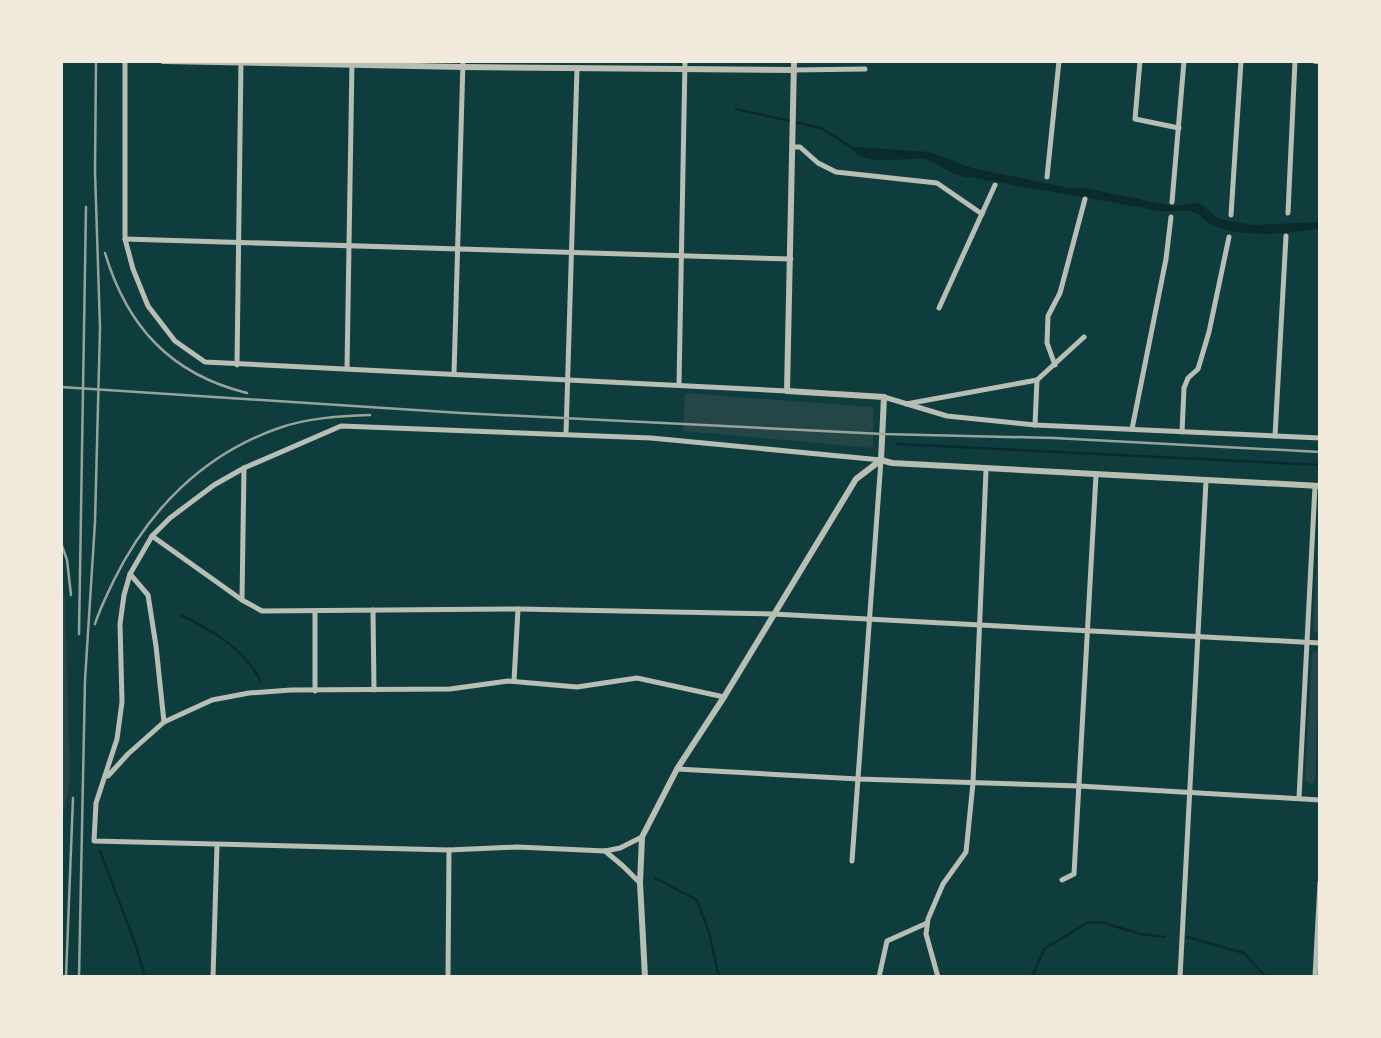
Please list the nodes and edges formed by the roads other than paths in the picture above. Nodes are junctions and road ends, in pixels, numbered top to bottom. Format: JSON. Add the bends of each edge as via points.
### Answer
{"nodes":[{"id":1,"x":125,"y":61,"type":"edge"},
{"id":2,"x":163,"y":61,"type":"edge"},
{"id":3,"x":794,"y":61,"type":"edge"},
{"id":4,"x":1059,"y":61,"type":"edge"},
{"id":5,"x":1140,"y":61,"type":"edge"},
{"id":6,"x":1184,"y":61,"type":"edge"},
{"id":7,"x":1241,"y":61,"type":"edge"},
{"id":8,"x":1296,"y":61,"type":"edge"},
{"id":9,"x":1314,"y":61,"type":"edge"},
{"id":10,"x":241,"y":62,"type":"edge"},
{"id":11,"x":1320,"y":62,"type":"edge"},
{"id":12,"x":352,"y":63,"type":"edge"},
{"id":13,"x":463,"y":64,"type":"edge"},
{"id":14,"x":577,"y":65,"type":"edge"},
{"id":15,"x":685,"y":65,"type":"edge"},
{"id":16,"x":864,"y":69,"type":"dead end"},
{"id":17,"x":794,"y":70,"type":"junction"},
{"id":18,"x":1179,"y":128,"type":"junction"},
{"id":19,"x":792,"y":147,"type":"junction"},
{"id":20,"x":1047,"y":177,"type":"dead end"},
{"id":21,"x":995,"y":185,"type":"dead end"},
{"id":22,"x":1085,"y":199,"type":"dead end"},
{"id":23,"x":1172,"y":202,"type":"dead end"},
{"id":24,"x":1288,"y":213,"type":"dead end"},
{"id":25,"x":982,"y":214,"type":"junction"},
{"id":26,"x":1231,"y":215,"type":"dead end"},
{"id":27,"x":1171,"y":217,"type":"dead end"},
{"id":28,"x":1286,"y":236,"type":"dead end"},
{"id":29,"x":1228,"y":237,"type":"dead end"},
{"id":30,"x":125,"y":239,"type":"junction"},
{"id":31,"x":237,"y":243,"type":"junction"},
{"id":32,"x":349,"y":246,"type":"junction"},
{"id":33,"x":459,"y":250,"type":"junction"},
{"id":34,"x":571,"y":253,"type":"junction"},
{"id":35,"x":683,"y":256,"type":"junction"},
{"id":36,"x":791,"y":259,"type":"junction"},
{"id":37,"x":939,"y":308,"type":"dead end"},
{"id":38,"x":1084,"y":337,"type":"dead end"},
{"id":39,"x":237,"y":365,"type":"junction"},
{"id":40,"x":1055,"y":365,"type":"junction"},
{"id":41,"x":347,"y":369,"type":"junction"},
{"id":42,"x":454,"y":374,"type":"junction"},
{"id":43,"x":1037,"y":380,"type":"junction"},
{"id":44,"x":566,"y":381,"type":"junction"},
{"id":45,"x":680,"y":384,"type":"junction"},
{"id":46,"x":787,"y":391,"type":"junction"},
{"id":47,"x":884,"y":397,"type":"junction"},
{"id":48,"x":905,"y":404,"type":"junction"},
{"id":49,"x":1035,"y":425,"type":"junction"},
{"id":50,"x":1132,"y":429,"type":"junction"},
{"id":51,"x":1181,"y":432,"type":"junction"},
{"id":52,"x":566,"y":435,"type":"junction"},
{"id":53,"x":1275,"y":436,"type":"junction"},
{"id":54,"x":1320,"y":438,"type":"edge"},
{"id":55,"x":881,"y":460,"type":"junction"},
{"id":56,"x":244,"y":468,"type":"junction"},
{"id":57,"x":986,"y":470,"type":"junction"},
{"id":58,"x":1096,"y":475,"type":"junction"},
{"id":59,"x":1206,"y":481,"type":"junction"},
{"id":60,"x":1317,"y":486,"type":"edge"},
{"id":61,"x":152,"y":536,"type":"junction"},
{"id":62,"x":130,"y":575,"type":"junction"},
{"id":63,"x":242,"y":600,"type":"junction"},
{"id":64,"x":518,"y":609,"type":"junction"},
{"id":65,"x":373,"y":610,"type":"junction"},
{"id":66,"x":315,"y":612,"type":"junction"},
{"id":67,"x":773,"y":614,"type":"junction"},
{"id":68,"x":870,"y":619,"type":"junction"},
{"id":69,"x":981,"y":625,"type":"junction"},
{"id":70,"x":1087,"y":632,"type":"junction"},
{"id":71,"x":1198,"y":637,"type":"junction"},
{"id":72,"x":1306,"y":642,"type":"junction"},
{"id":73,"x":1320,"y":643,"type":"edge"},
{"id":74,"x":514,"y":681,"type":"junction"},
{"id":75,"x":374,"y":690,"type":"junction"},
{"id":76,"x":314,"y":691,"type":"junction"},
{"id":77,"x":724,"y":696,"type":"junction"},
{"id":78,"x":164,"y":722,"type":"junction"},
{"id":79,"x":677,"y":769,"type":"junction"},
{"id":80,"x":858,"y":779,"type":"junction"},
{"id":81,"x":104,"y":780,"type":"junction"},
{"id":82,"x":973,"y":783,"type":"junction"},
{"id":83,"x":1079,"y":786,"type":"junction"},
{"id":84,"x":1189,"y":793,"type":"junction"},
{"id":85,"x":1299,"y":798,"type":"junction"},
{"id":86,"x":1320,"y":800,"type":"edge"},
{"id":87,"x":642,"y":837,"type":"junction"},
{"id":88,"x":217,"y":845,"type":"junction"},
{"id":89,"x":449,"y":850,"type":"junction"},
{"id":90,"x":605,"y":851,"type":"junction"},
{"id":91,"x":852,"y":861,"type":"dead end"},
{"id":92,"x":1062,"y":880,"type":"dead end"},
{"id":93,"x":1320,"y":882,"type":"edge"},
{"id":94,"x":640,"y":883,"type":"junction"},
{"id":95,"x":927,"y":923,"type":"junction"},
{"id":96,"x":1318,"y":947,"type":"edge"},
{"id":97,"x":213,"y":977,"type":"edge"},
{"id":98,"x":448,"y":977,"type":"edge"},
{"id":99,"x":645,"y":977,"type":"edge"},
{"id":100,"x":879,"y":977,"type":"edge"},
{"id":101,"x":938,"y":977,"type":"edge"},
{"id":102,"x":1180,"y":977,"type":"edge"},
{"id":103,"x":1315,"y":977,"type":"edge"}],
"edges":[{"from":1,"to":30,"type":"street"},
{"from":2,"to":10,"type":"street"},
{"from":3,"to":17,"type":"street"},
{"from":4,"to":20,"type":"street"},
{"from":5,"to":18,"type":"street","via":[[1135,118]]},
{"from":6,"to":18,"type":"street"},
{"from":7,"to":26,"type":"street"},
{"from":8,"to":24,"type":"street"},
{"from":9,"to":11,"type":"street"},
{"from":10,"to":12,"type":"street"},
{"from":10,"to":31,"type":"street"},
{"from":12,"to":13,"type":"street"},
{"from":12,"to":32,"type":"street"},
{"from":13,"to":14,"type":"street"},
{"from":13,"to":33,"type":"street"},
{"from":14,"to":15,"type":"street"},
{"from":14,"to":34,"type":"street"},
{"from":15,"to":17,"type":"street"},
{"from":15,"to":35,"type":"street"},
{"from":16,"to":17,"type":"street"},
{"from":17,"to":19,"type":"street"},
{"from":18,"to":23,"type":"street"},
{"from":19,"to":25,"type":"street","via":[[836,172],[936,183]]},
{"from":19,"to":36,"type":"street"},
{"from":21,"to":25,"type":"street"},
{"from":22,"to":40,"type":"street","via":[[1060,293],[1048,316],[1047,343]]},
{"from":25,"to":37,"type":"street"},
{"from":27,"to":50,"type":"street"},
{"from":28,"to":53,"type":"street"},
{"from":29,"to":51,"type":"street","via":[[1209,332],[1198,369],[1184,388]]},
{"from":30,"to":31,"type":"street"},
{"from":30,"to":39,"type":"street","via":[[148,306],[175,341],[205,362]]},
{"from":31,"to":32,"type":"street"},
{"from":31,"to":39,"type":"street"},
{"from":32,"to":33,"type":"street"},
{"from":32,"to":41,"type":"street"},
{"from":33,"to":34,"type":"street"},
{"from":33,"to":42,"type":"street"},
{"from":34,"to":35,"type":"street"},
{"from":34,"to":44,"type":"street"},
{"from":35,"to":36,"type":"street"},
{"from":35,"to":45,"type":"street"},
{"from":36,"to":46,"type":"street"},
{"from":38,"to":40,"type":"street"},
{"from":39,"to":41,"type":"street"},
{"from":40,"to":43,"type":"street"},
{"from":41,"to":42,"type":"street"},
{"from":42,"to":44,"type":"street"},
{"from":43,"to":48,"type":"street"},
{"from":43,"to":49,"type":"street"},
{"from":44,"to":45,"type":"street"},
{"from":44,"to":52,"type":"street"},
{"from":45,"to":46,"type":"street"},
{"from":46,"to":47,"type":"street"},
{"from":47,"to":48,"type":"street"},
{"from":47,"to":55,"type":"street"},
{"from":48,"to":49,"type":"street","via":[[947,416]]},
{"from":49,"to":50,"type":"street"},
{"from":50,"to":51,"type":"street"},
{"from":51,"to":53,"type":"street"},
{"from":52,"to":55,"type":"street","via":[[651,438]]},
{"from":52,"to":56,"type":"street","via":[[341,426]]},
{"from":53,"to":54,"type":"street"},
{"from":55,"to":57,"type":"street"},
{"from":55,"to":67,"type":"street","via":[[856,479]]},
{"from":55,"to":68,"type":"street"},
{"from":56,"to":61,"type":"street","via":[[192,500]]},
{"from":56,"to":63,"type":"street"},
{"from":57,"to":58,"type":"street"},
{"from":57,"to":69,"type":"street"},
{"from":58,"to":59,"type":"street"},
{"from":58,"to":70,"type":"street"},
{"from":59,"to":60,"type":"street"},
{"from":59,"to":71,"type":"street"},
{"from":60,"to":72,"type":"street"},
{"from":61,"to":62,"type":"street"},
{"from":61,"to":63,"type":"street"},
{"from":62,"to":78,"type":"street","via":[[148,595]]},
{"from":62,"to":81,"type":"street","via":[[121,624],[122,702]]},
{"from":63,"to":66,"type":"street","via":[[262,611]]},
{"from":64,"to":65,"type":"street"},
{"from":64,"to":67,"type":"street"},
{"from":64,"to":74,"type":"street"},
{"from":65,"to":66,"type":"street"},
{"from":65,"to":75,"type":"street"},
{"from":66,"to":76,"type":"street"},
{"from":67,"to":68,"type":"street"},
{"from":67,"to":77,"type":"street"},
{"from":68,"to":69,"type":"street"},
{"from":68,"to":80,"type":"street"},
{"from":69,"to":70,"type":"street"},
{"from":69,"to":82,"type":"street"},
{"from":70,"to":71,"type":"street"},
{"from":70,"to":83,"type":"street"},
{"from":71,"to":72,"type":"street"},
{"from":71,"to":84,"type":"street"},
{"from":72,"to":73,"type":"street"},
{"from":72,"to":85,"type":"street"},
{"from":74,"to":75,"type":"street","via":[[450,689]]},
{"from":74,"to":77,"type":"street","via":[[577,687],[637,678]]},
{"from":75,"to":76,"type":"street"},
{"from":76,"to":78,"type":"street","via":[[280,690],[212,700]]},
{"from":77,"to":79,"type":"street"},
{"from":78,"to":81,"type":"street"},
{"from":79,"to":80,"type":"street"},
{"from":79,"to":87,"type":"street"},
{"from":80,"to":82,"type":"street"},
{"from":80,"to":91,"type":"street"},
{"from":81,"to":88,"type":"street","via":[[96,803],[94,841]]},
{"from":82,"to":83,"type":"street"},
{"from":82,"to":95,"type":"street","via":[[967,852],[943,884]]},
{"from":83,"to":84,"type":"street"},
{"from":83,"to":92,"type":"street","via":[[1074,874]]},
{"from":84,"to":85,"type":"street"},
{"from":84,"to":102,"type":"street"},
{"from":85,"to":86,"type":"street"},
{"from":87,"to":90,"type":"street"},
{"from":87,"to":94,"type":"street"},
{"from":88,"to":89,"type":"street"},
{"from":88,"to":97,"type":"street"},
{"from":89,"to":90,"type":"street"},
{"from":89,"to":98,"type":"street"},
{"from":90,"to":94,"type":"street"},
{"from":93,"to":96,"type":"street"},
{"from":94,"to":99,"type":"street"},
{"from":95,"to":100,"type":"street","via":[[887,941]]},
{"from":95,"to":101,"type":"street"},
{"from":96,"to":103,"type":"street"}]}
